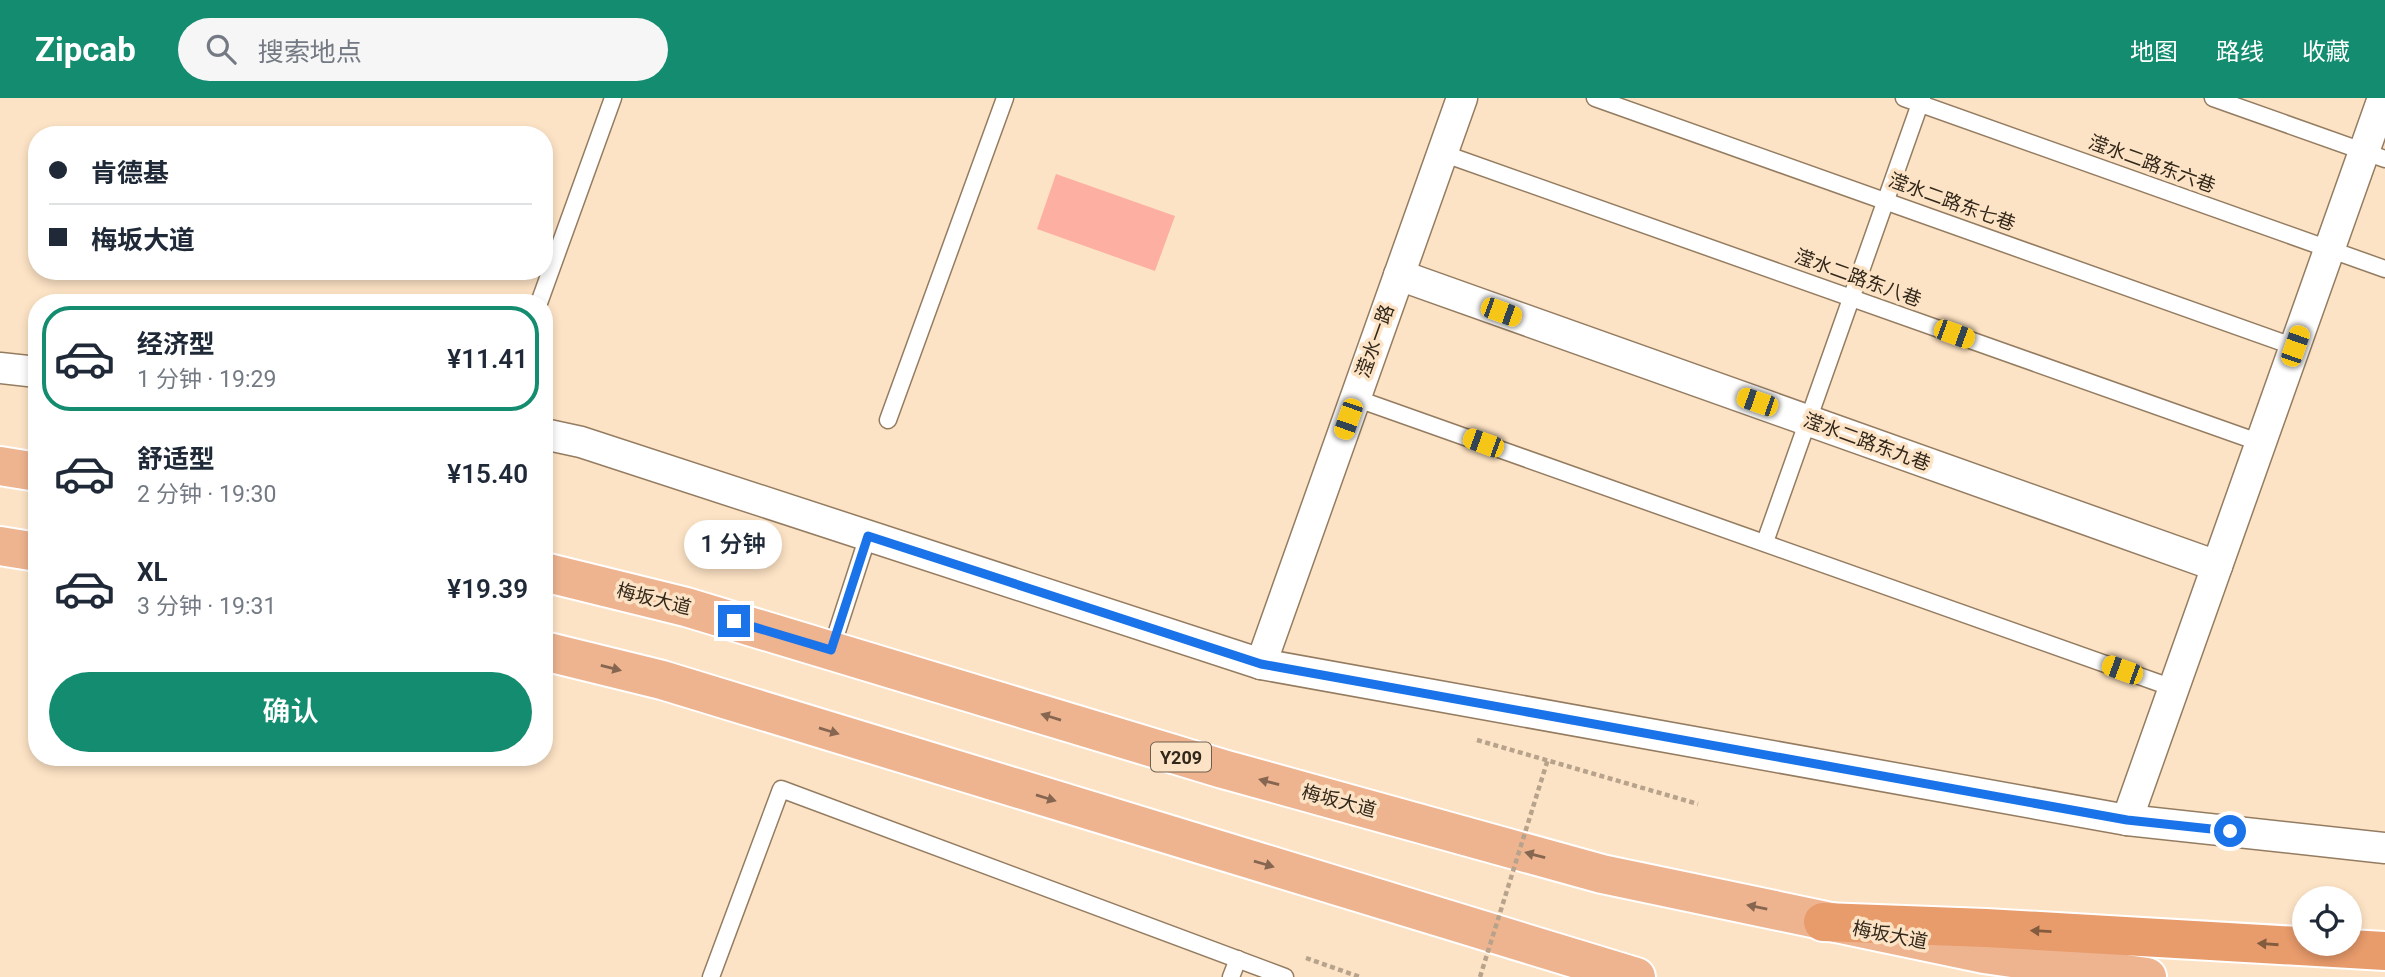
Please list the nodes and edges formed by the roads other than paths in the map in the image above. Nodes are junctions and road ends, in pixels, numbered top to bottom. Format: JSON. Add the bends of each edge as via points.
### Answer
{"nodes":[{"id":1,"x":612,"y":98,"type":"edge"},
{"id":2,"x":1005,"y":98,"type":"edge"},
{"id":3,"x":1462,"y":98,"type":"edge"},
{"id":4,"x":1595,"y":98,"type":"edge"},
{"id":5,"x":1904,"y":98,"type":"edge"},
{"id":6,"x":2213,"y":98,"type":"edge"},
{"id":7,"x":2383,"y":98,"type":"edge"},
{"id":8,"x":1921,"y":101,"type":"edge"},
{"id":9,"x":1442,"y":153,"type":"junction"},
{"id":10,"x":2375,"y":155,"type":"edge"},
{"id":11,"x":1886,"y":201,"type":"junction"},
{"id":12,"x":2330,"y":249,"type":"junction"},
{"id":13,"x":553,"y":264,"type":"edge"},
{"id":14,"x":2385,"y":269,"type":"edge"},
{"id":15,"x":1399,"y":275,"type":"junction"},
{"id":16,"x":1851,"y":298,"type":"junction"},
{"id":17,"x":2295,"y":346,"type":"junction"},
{"id":18,"x":0,"y":368,"type":"edge"},
{"id":19,"x":28,"y":371,"type":"edge"},
{"id":20,"x":1355,"y":398,"type":"junction"},
{"id":21,"x":888,"y":420,"type":"dead end"},
{"id":22,"x":1808,"y":421,"type":"junction"},
{"id":23,"x":553,"y":437,"type":"edge"},
{"id":24,"x":2261,"y":443,"type":"junction"},
{"id":25,"x":0,"y":467,"type":"edge"},
{"id":26,"x":28,"y":471,"type":"edge"},
{"id":27,"x":868,"y":536,"type":"junction"},
{"id":28,"x":1765,"y":542,"type":"junction"},
{"id":29,"x":0,"y":546,"type":"edge"},
{"id":30,"x":28,"y":551,"type":"edge"},
{"id":31,"x":2217,"y":566,"type":"junction"},
{"id":32,"x":553,"y":574,"type":"edge"},
{"id":33,"x":831,"y":650,"type":"junction"},
{"id":34,"x":553,"y":653,"type":"edge"},
{"id":35,"x":1261,"y":664,"type":"junction"},
{"id":36,"x":2173,"y":688,"type":"junction"},
{"id":37,"x":2127,"y":820,"type":"junction"},
{"id":38,"x":2385,"y":848,"type":"edge"},
{"id":39,"x":1823,"y":922,"type":"junction"},
{"id":40,"x":2385,"y":951,"type":"edge"},
{"id":41,"x":1238,"y":959,"type":"junction"},
{"id":42,"x":711,"y":977,"type":"edge"},
{"id":43,"x":1231,"y":977,"type":"edge"},
{"id":44,"x":1285,"y":977,"type":"edge"},
{"id":45,"x":1636,"y":977,"type":"edge"},
{"id":46,"x":2147,"y":977,"type":"edge"}],
"edges":[{"from":1,"to":13,"type":"lane"},
{"from":2,"to":21,"type":"lane"},
{"from":3,"to":9,"type":"street","name":"滢水一路"},
{"from":4,"to":11,"type":"lane","name":"滢水二路东七巷"},
{"from":5,"to":8,"type":"lane","name":"滢水二路东六巷"},
{"from":6,"to":10,"type":"lane"},
{"from":7,"to":10,"type":"street"},
{"from":8,"to":11,"type":"lane"},
{"from":8,"to":12,"type":"lane","name":"滢水二路东六巷"},
{"from":9,"to":15,"type":"street","name":"滢水一路"},
{"from":9,"to":16,"type":"lane","name":"滢水二路东八巷"},
{"from":10,"to":12,"type":"street"},
{"from":11,"to":16,"type":"lane"},
{"from":11,"to":17,"type":"lane","name":"滢水二路东七巷"},
{"from":12,"to":14,"type":"lane","name":"滢水二路东六巷"},
{"from":12,"to":17,"type":"street"},
{"from":15,"to":20,"type":"street","name":"滢水一路"},
{"from":15,"to":22,"type":"street","name":"滢水二路东九巷"},
{"from":16,"to":22,"type":"lane"},
{"from":16,"to":24,"type":"lane","name":"滢水二路东八巷"},
{"from":17,"to":24,"type":"street"},
{"from":18,"to":19,"type":"street"},
{"from":20,"to":28,"type":"lane"},
{"from":20,"to":35,"type":"street","name":"滢水一路"},
{"from":22,"to":28,"type":"lane"},
{"from":22,"to":31,"type":"street","name":"滢水二路东九巷"},
{"from":23,"to":27,"type":"street"},
{"from":24,"to":31,"type":"street"},
{"from":25,"to":26,"type":"main road"},
{"from":27,"to":33,"type":"lane"},
{"from":27,"to":35,"type":"street"},
{"from":28,"to":36,"type":"lane"},
{"from":29,"to":30,"type":"main road"},
{"from":31,"to":36,"type":"street"},
{"from":32,"to":33,"type":"main road","name":"梅坂大道","number":"Y209"},
{"from":39,"to":33,"type":"main road","name":"梅坂大道","number":"Y209","one_way":true,"via":[[1589,870],[1223,769]]},
{"from":34,"to":45,"type":"main road","one_way":true,"via":[[662,680]]},
{"from":35,"to":37,"type":"street"},
{"from":36,"to":37,"type":"street"},
{"from":37,"to":38,"type":"street"},
{"from":40,"to":39,"type":"highway","one_way":true},
{"from":39,"to":46,"type":"main road","name":"梅坂大道","number":"Y209","via":[[1984,954]]},
{"from":41,"to":42,"type":"lane","via":[[780,789]]},
{"from":41,"to":43,"type":"lane"},
{"from":41,"to":44,"type":"lane"}]}
